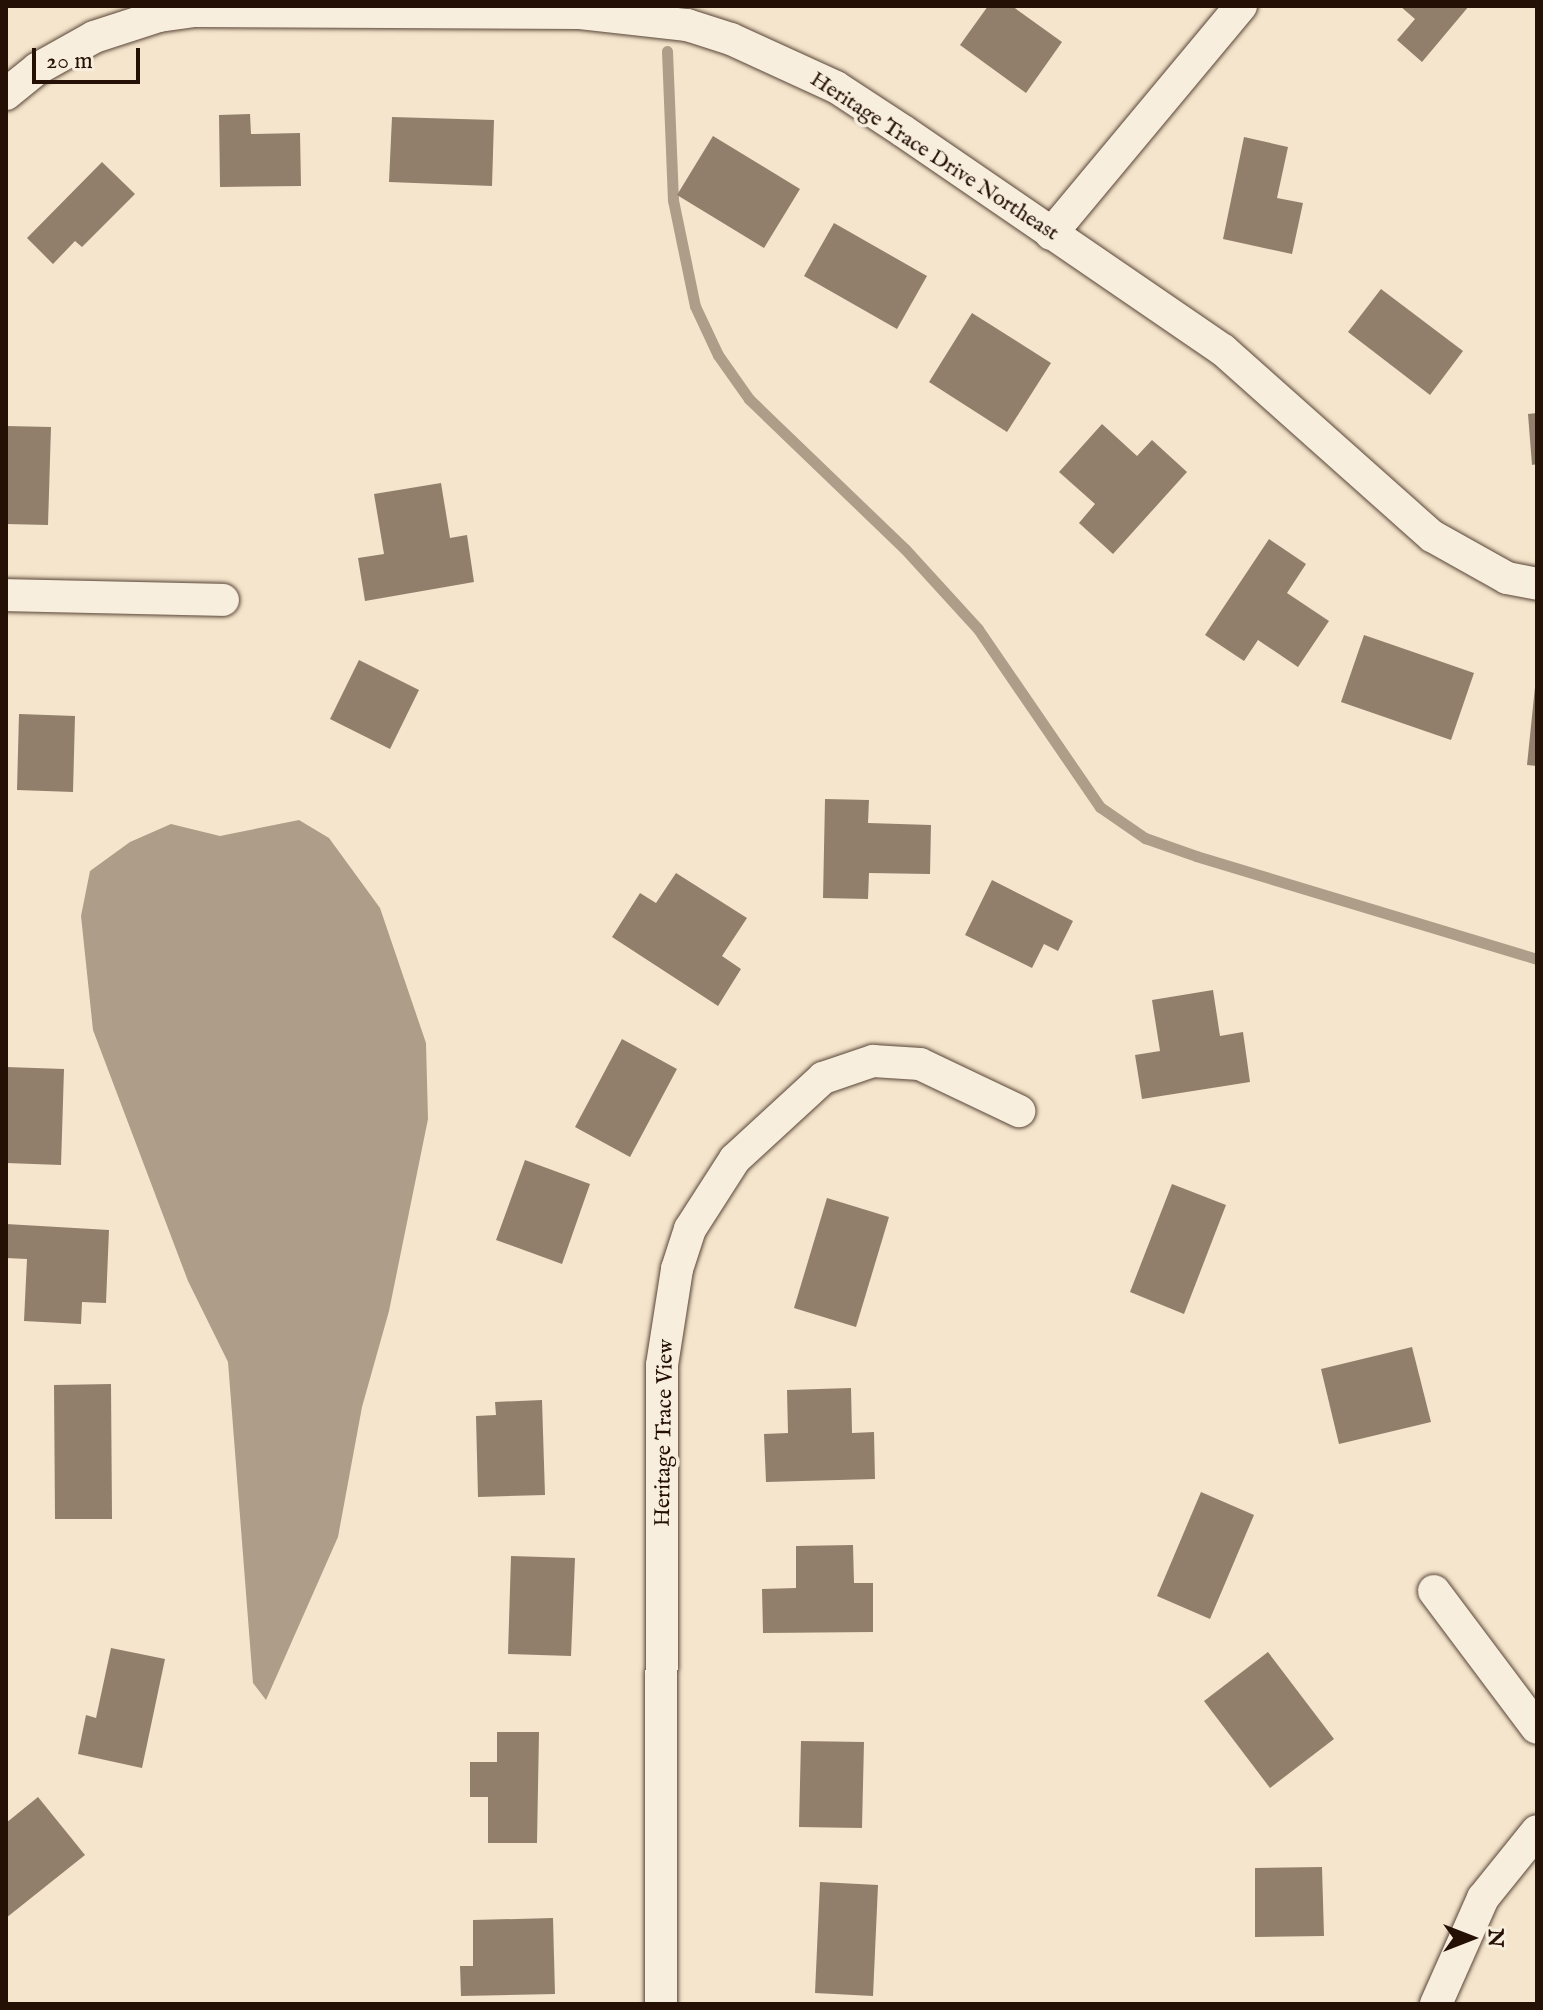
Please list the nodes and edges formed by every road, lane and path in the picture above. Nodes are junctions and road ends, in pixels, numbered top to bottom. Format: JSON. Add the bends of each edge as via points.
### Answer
{"nodes":[{"id":1,"x":1241,"y":6,"type":"edge"},
{"id":2,"x":6,"y":94,"type":"edge"},
{"id":3,"x":1051,"y":234,"type":"junction"},
{"id":4,"x":1537,"y":584,"type":"edge"},
{"id":5,"x":6,"y":595,"type":"edge"},
{"id":6,"x":223,"y":600,"type":"dead end"},
{"id":7,"x":1019,"y":1111,"type":"dead end"},
{"id":8,"x":1434,"y":1591,"type":"dead end"},
{"id":9,"x":1537,"y":1728,"type":"edge"},
{"id":10,"x":1537,"y":1831,"type":"edge"},
{"id":11,"x":661,"y":2004,"type":"edge"},
{"id":12,"x":1436,"y":2004,"type":"edge"}],
"edges":[{"from":1,"to":3,"type":"street"},
{"from":2,"to":3,"type":"street","name":"Heritage Trace Drive Northeast","via":[[37,69],[94,37],[138,21],[195,11],[638,17],[731,39],[836,87]]},
{"from":3,"to":4,"type":"street","name":"Heritage Trace Drive Northeast","via":[[1248,369],[1432,536],[1507,578]]},
{"from":5,"to":6,"type":"street"},
{"from":7,"to":11,"type":"street","name":"Heritage Trace View","via":[[920,1064],[873,1061],[823,1078],[735,1159],[690,1229],[677,1269],[662,1365]]},
{"from":8,"to":9,"type":"street"},
{"from":10,"to":12,"type":"street","via":[[1483,1898]]}]}
